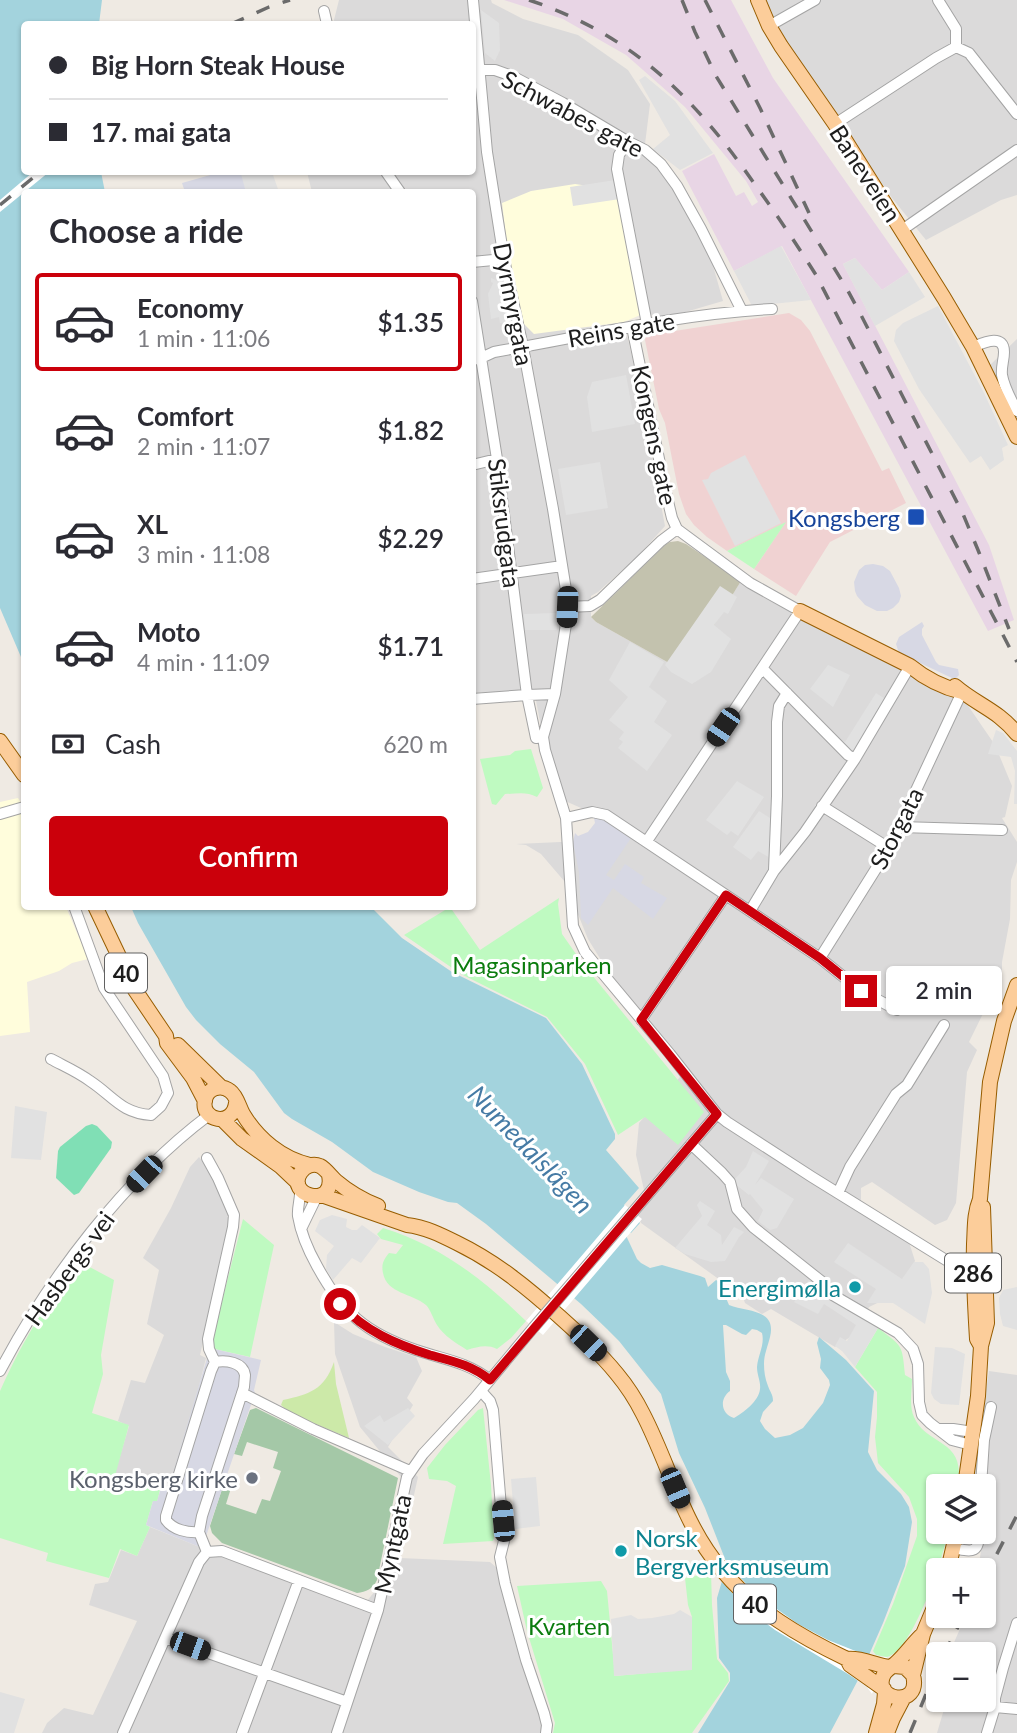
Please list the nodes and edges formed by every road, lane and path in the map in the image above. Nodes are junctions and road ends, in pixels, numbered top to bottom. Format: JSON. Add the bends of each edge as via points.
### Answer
{"nodes":[{"id":1,"x":473,"y":0,"type":"edge"},
{"id":2,"x":758,"y":0,"type":"edge"},
{"id":3,"x":815,"y":0,"type":"edge"},
{"id":4,"x":937,"y":0,"type":"edge"},
{"id":5,"x":324,"y":11,"type":"dead end"},
{"id":6,"x":326,"y":21,"type":"edge"},
{"id":7,"x":475,"y":21,"type":"edge"},
{"id":8,"x":476,"y":26,"type":"edge"},
{"id":9,"x":769,"y":26,"type":"junction"},
{"id":10,"x":956,"y":47,"type":"junction"},
{"id":11,"x":481,"y":70,"type":"junction"},
{"id":12,"x":1017,"y":114,"type":"edge"},
{"id":13,"x":835,"y":124,"type":"junction"},
{"id":14,"x":627,"y":141,"type":"junction"},
{"id":15,"x":1017,"y":150,"type":"edge"},
{"id":16,"x":902,"y":230,"type":"junction"},
{"id":17,"x":504,"y":258,"type":"junction"},
{"id":18,"x":476,"y":262,"type":"edge"},
{"id":19,"x":772,"y":309,"type":"dead end"},
{"id":20,"x":742,"y":311,"type":"junction"},
{"id":21,"x":647,"y":324,"type":"junction"},
{"id":22,"x":632,"y":327,"type":"junction"},
{"id":23,"x":523,"y":347,"type":"junction"},
{"id":24,"x":973,"y":347,"type":"junction"},
{"id":25,"x":477,"y":359,"type":"edge"},
{"id":26,"x":1017,"y":411,"type":"edge"},
{"id":27,"x":1017,"y":437,"type":"edge"},
{"id":28,"x":497,"y":460,"type":"junction"},
{"id":29,"x":476,"y":464,"type":"edge"},
{"id":30,"x":677,"y":529,"type":"junction"},
{"id":31,"x":562,"y":566,"type":"junction"},
{"id":32,"x":512,"y":573,"type":"junction"},
{"id":33,"x":476,"y":578,"type":"edge"},
{"id":34,"x":567,"y":607,"type":"junction"},
{"id":35,"x":800,"y":611,"type":"junction"},
{"id":36,"x":910,"y":666,"type":"junction"},
{"id":37,"x":762,"y":667,"type":"junction"},
{"id":38,"x":962,"y":692,"type":"junction"},
{"id":39,"x":788,"y":693,"type":"junction"},
{"id":40,"x":555,"y":694,"type":"junction"},
{"id":41,"x":527,"y":695,"type":"junction"},
{"id":42,"x":476,"y":699,"type":"edge"},
{"id":43,"x":1017,"y":734,"type":"edge"},
{"id":44,"x":543,"y":737,"type":"junction"},
{"id":45,"x":0,"y":741,"type":"edge"},
{"id":46,"x":855,"y":758,"type":"junction"},
{"id":47,"x":21,"y":771,"type":"edge"},
{"id":48,"x":822,"y":806,"type":"junction"},
{"id":49,"x":21,"y":808,"type":"edge"},
{"id":50,"x":0,"y":814,"type":"edge"},
{"id":51,"x":566,"y":818,"type":"junction"},
{"id":52,"x":900,"y":827,"type":"junction"},
{"id":53,"x":1002,"y":830,"type":"dead end"},
{"id":54,"x":647,"y":841,"type":"junction"},
{"id":55,"x":889,"y":848,"type":"junction"},
{"id":56,"x":774,"y":870,"type":"junction"},
{"id":57,"x":726,"y":895,"type":"junction"},
{"id":58,"x":75,"y":910,"type":"edge"},
{"id":59,"x":97,"y":910,"type":"edge"},
{"id":60,"x":750,"y":911,"type":"junction"},
{"id":61,"x":820,"y":958,"type":"junction"},
{"id":62,"x":1016,"y":990,"type":"edge"},
{"id":63,"x":897,"y":1010,"type":"dead end"},
{"id":64,"x":641,"y":1020,"type":"junction"},
{"id":65,"x":944,"y":1025,"type":"dead end"},
{"id":66,"x":166,"y":1036,"type":"junction"},
{"id":67,"x":51,"y":1059,"type":"dead end"},
{"id":68,"x":221,"y":1087,"type":"junction"},
{"id":69,"x":236,"y":1103,"type":"junction"},
{"id":70,"x":212,"y":1112,"type":"junction"},
{"id":71,"x":717,"y":1114,"type":"junction"},
{"id":72,"x":691,"y":1144,"type":"junction"},
{"id":73,"x":207,"y":1158,"type":"dead end"},
{"id":74,"x":310,"y":1165,"type":"junction"},
{"id":75,"x":329,"y":1175,"type":"junction"},
{"id":76,"x":299,"y":1186,"type":"junction"},
{"id":77,"x":838,"y":1193,"type":"junction"},
{"id":78,"x":319,"y":1196,"type":"junction"},
{"id":79,"x":980,"y":1199,"type":"junction"},
{"id":80,"x":420,"y":1227,"type":"junction"},
{"id":81,"x":301,"y":1229,"type":"junction"},
{"id":82,"x":973,"y":1266,"type":"junction"},
{"id":83,"x":981,"y":1346,"type":"junction"},
{"id":84,"x":215,"y":1362,"type":"junction"},
{"id":85,"x":0,"y":1371,"type":"edge"},
{"id":86,"x":490,"y":1380,"type":"junction"},
{"id":87,"x":481,"y":1391,"type":"junction"},
{"id":88,"x":242,"y":1393,"type":"junction"},
{"id":89,"x":991,"y":1407,"type":"dead end"},
{"id":90,"x":972,"y":1439,"type":"junction"},
{"id":91,"x":410,"y":1471,"type":"junction"},
{"id":92,"x":967,"y":1474,"type":"edge"},
{"id":93,"x":982,"y":1474,"type":"edge"},
{"id":94,"x":199,"y":1532,"type":"junction"},
{"id":95,"x":954,"y":1544,"type":"edge"},
{"id":96,"x":978,"y":1544,"type":"edge"},
{"id":97,"x":953,"y":1548,"type":"junction"},
{"id":98,"x":207,"y":1552,"type":"junction"},
{"id":99,"x":951,"y":1558,"type":"edge"},
{"id":100,"x":299,"y":1580,"type":"junction"},
{"id":101,"x":378,"y":1610,"type":"junction"},
{"id":102,"x":1017,"y":1623,"type":"edge"},
{"id":103,"x":926,"y":1627,"type":"edge"},
{"id":104,"x":923,"y":1634,"type":"junction"},
{"id":105,"x":166,"y":1638,"type":"junction"},
{"id":106,"x":847,"y":1659,"type":"junction"},
{"id":107,"x":889,"y":1667,"type":"junction"},
{"id":108,"x":263,"y":1672,"type":"junction"},
{"id":109,"x":913,"y":1675,"type":"junction"},
{"id":110,"x":882,"y":1689,"type":"junction"},
{"id":111,"x":996,"y":1695,"type":"edge"},
{"id":112,"x":904,"y":1697,"type":"junction"},
{"id":113,"x":347,"y":1702,"type":"junction"},
{"id":114,"x":996,"y":1707,"type":"edge"},
{"id":115,"x":1017,"y":1709,"type":"edge"},
{"id":116,"x":993,"y":1712,"type":"edge"},
{"id":117,"x":126,"y":1732,"type":"edge"},
{"id":118,"x":242,"y":1733,"type":"edge"},
{"id":119,"x":337,"y":1733,"type":"edge"},
{"id":120,"x":546,"y":1733,"type":"edge"},
{"id":121,"x":876,"y":1733,"type":"edge"},
{"id":122,"x":887,"y":1733,"type":"edge"},
{"id":123,"x":987,"y":1733,"type":"edge"}],
"edges":[{"from":1,"to":7,"type":"street","name":"Dyrmyrgata"},
{"from":2,"to":9,"type":"main road","name":"Baneveien"},
{"from":3,"to":9,"type":"street"},
{"from":4,"to":10,"type":"street","via":[[956,29]]},
{"from":5,"to":6,"type":"street"},
{"from":8,"to":11,"type":"street","name":"Dyrmyrgata"},
{"from":9,"to":13,"type":"main road","name":"Baneveien"},
{"from":10,"to":12,"type":"street","via":[[969,53]]},
{"from":10,"to":13,"type":"street"},
{"from":11,"to":14,"type":"street","name":"Schwabes gate","via":[[512,76]]},
{"from":11,"to":17,"type":"street","name":"Dyrmyrgata","via":[[487,152]]},
{"from":13,"to":16,"type":"main road","name":"Baneveien"},
{"from":14,"to":20,"type":"street","name":"Schwabes gate","via":[[661,164],[677,186]]},
{"from":14,"to":21,"type":"street","via":[[617,169]]},
{"from":15,"to":16,"type":"street"},
{"from":16,"to":24,"type":"main road","name":"Baneveien"},
{"from":17,"to":18,"type":"street"},
{"from":17,"to":23,"type":"street","name":"Dyrmyrgata"},
{"from":19,"to":20,"type":"street","name":"Reins gate"},
{"from":20,"to":21,"type":"street","name":"Reins gate"},
{"from":21,"to":22,"type":"street","name":"Reins gate"},
{"from":22,"to":23,"type":"street","name":"Reins gate"},
{"from":22,"to":30,"type":"street","name":"Kongens gate"},
{"from":23,"to":25,"type":"street","name":"Reins gate"},
{"from":23,"to":31,"type":"street","name":"Dyrmyrgata"},
{"from":24,"to":26,"type":"street","via":[[992,340],[1003,347],[1004,385]]},
{"from":24,"to":27,"type":"main road","name":"Baneveien"},
{"from":25,"to":28,"type":"street","name":"Stiksrudgata"},
{"from":28,"to":29,"type":"street"},
{"from":28,"to":32,"type":"street","name":"Stiksrudgata"},
{"from":30,"to":34,"type":"street","name":"Kongens gate","via":[[600,600],[590,606]]},
{"from":30,"to":35,"type":"street","via":[[750,583]]},
{"from":31,"to":32,"type":"street"},
{"from":31,"to":34,"type":"street","name":"Dyrmyrgata"},
{"from":32,"to":33,"type":"street"},
{"from":32,"to":41,"type":"street","name":"Stiksrudgata"},
{"from":34,"to":40,"type":"street","name":"Dyrmyrgata"},
{"from":35,"to":36,"type":"main road"},
{"from":35,"to":37,"type":"street"},
{"from":36,"to":38,"type":"main road","via":[[943,688]]},
{"from":36,"to":46,"type":"street"},
{"from":37,"to":39,"type":"street"},
{"from":37,"to":54,"type":"street"},
{"from":38,"to":43,"type":"main road","via":[[1005,719]]},
{"from":38,"to":52,"type":"street","name":"Storgata"},
{"from":39,"to":46,"type":"street"},
{"from":39,"to":56,"type":"street","via":[[779,705],[777,722]]},
{"from":40,"to":41,"type":"street"},
{"from":40,"to":44,"type":"street","name":"Dyrmyrgata"},
{"from":41,"to":42,"type":"street"},
{"from":41,"to":44,"type":"street","name":"Stiksrudgata","via":[[536,738]]},
{"from":44,"to":51,"type":"street"},
{"from":45,"to":47,"type":"main road"},
{"from":46,"to":48,"type":"street"},
{"from":48,"to":55,"type":"street"},
{"from":48,"to":56,"type":"street"},
{"from":49,"to":50,"type":"street"},
{"from":51,"to":54,"type":"street","via":[[592,812],[606,815]]},
{"from":51,"to":64,"type":"street","via":[[573,926],[585,952]]},
{"from":52,"to":53,"type":"street"},
{"from":52,"to":55,"type":"street","name":"Storgata"},
{"from":54,"to":57,"type":"street"},
{"from":55,"to":61,"type":"street","name":"Storgata"},
{"from":56,"to":60,"type":"street"},
{"from":57,"to":60,"type":"street"},
{"from":57,"to":64,"type":"street"},
{"from":58,"to":67,"type":"street","via":[[104,988],[163,1076],[168,1093],[151,1115],[137,1114]]},
{"from":59,"to":66,"type":"main road","number":"40","via":[[135,990]]},
{"from":60,"to":61,"type":"street"},
{"from":61,"to":63,"type":"street","via":[[861,991]]},
{"from":62,"to":79,"type":"main road","number":"286","via":[[990,1082]]},
{"from":64,"to":71,"type":"street"},
{"from":65,"to":77,"type":"street","via":[[850,1167]]},
{"from":66,"to":68,"type":"main road","number":"40"},
{"from":66,"to":70,"type":"main road","number":"40"},
{"from":68,"to":69,"type":"main road","number":"40","via":[[232,1092]]},
{"from":68,"to":70,"type":"main road","via":[[210,1091]]},
{"from":69,"to":70,"type":"main road","via":[[231,1116]]},
{"from":69,"to":74,"type":"main road","number":"40","via":[[261,1138]]},
{"from":70,"to":76,"type":"main road","number":"40"},
{"from":70,"to":85,"type":"street","name":"Hasbergs vei","via":[[144,1174],[93,1230],[47,1292]]},
{"from":71,"to":72,"type":"street"},
{"from":71,"to":77,"type":"street"},
{"from":72,"to":86,"type":"street","bridge":true},
{"from":72,"to":90,"type":"street","via":[[723,1172],[737,1209],[753,1227],[831,1294],[898,1333],[913,1349],[925,1419],[938,1429],[953,1429]]},
{"from":73,"to":84,"type":"street","via":[[234,1215],[208,1339]]},
{"from":74,"to":75,"type":"main road","number":"40"},
{"from":74,"to":76,"type":"main road","via":[[300,1172]]},
{"from":75,"to":78,"type":"main road","via":[[330,1184]]},
{"from":75,"to":80,"type":"main road","number":"40","via":[[359,1197]]},
{"from":76,"to":78,"type":"main road","number":"40","via":[[308,1196]]},
{"from":76,"to":81,"type":"street"},
{"from":77,"to":82,"type":"street","via":[[954,1265]]},
{"from":78,"to":80,"type":"main road","number":"40"},
{"from":78,"to":81,"type":"street"},
{"from":79,"to":82,"type":"main road","number":"286"},
{"from":79,"to":83,"type":"main road","number":"286","via":[[987,1322]]},
{"from":80,"to":106,"type":"main road","number":"40","via":[[482,1256],[519,1281],[617,1373],[644,1416],[699,1538],[731,1581],[762,1610]]},
{"from":81,"to":86,"type":"street","via":[[335,1297],[366,1327],[411,1349],[466,1365]]},
{"from":82,"to":83,"type":"main road","number":"286"},
{"from":83,"to":90,"type":"main road","number":"286"},
{"from":84,"to":88,"type":"street","via":[[236,1363],[242,1368]]},
{"from":84,"to":94,"type":"street","via":[[166,1516],[170,1525]]},
{"from":86,"to":87,"type":"street","name":"Myntgata"},
{"from":87,"to":91,"type":"street","name":"Myntgata"},
{"from":87,"to":120,"type":"street","via":[[493,1410],[504,1541],[500,1557]]},
{"from":88,"to":91,"type":"street"},
{"from":88,"to":94,"type":"street"},
{"from":89,"to":93,"type":"street"},
{"from":90,"to":92,"type":"main road","number":"286"},
{"from":91,"to":101,"type":"street","name":"Myntgata"},
{"from":94,"to":98,"type":"street"},
{"from":95,"to":97,"type":"main road"},
{"from":96,"to":97,"type":"street","via":[[974,1550]]},
{"from":97,"to":99,"type":"main road"},
{"from":98,"to":100,"type":"street","via":[[222,1551]]},
{"from":98,"to":105,"type":"street"},
{"from":100,"to":101,"type":"street"},
{"from":100,"to":108,"type":"street"},
{"from":101,"to":113,"type":"street","name":"Myntgata"},
{"from":102,"to":111,"type":"street"},
{"from":103,"to":104,"type":"main road"},
{"from":104,"to":107,"type":"main road"},
{"from":104,"to":109,"type":"main road"},
{"from":105,"to":108,"type":"street"},
{"from":105,"to":117,"type":"street"},
{"from":106,"to":107,"type":"main road","number":"40"},
{"from":106,"to":110,"type":"main road","number":"40"},
{"from":107,"to":109,"type":"main road","number":"40","via":[[905,1667]]},
{"from":107,"to":110,"type":"main road"},
{"from":108,"to":113,"type":"street"},
{"from":108,"to":118,"type":"street"},
{"from":109,"to":112,"type":"main road","via":[[914,1688]]},
{"from":110,"to":112,"type":"main road","number":"40","via":[[894,1698]]},
{"from":110,"to":121,"type":"main road","via":[[884,1704]]},
{"from":112,"to":122,"type":"main road"},
{"from":113,"to":119,"type":"street","name":"Myntgata"},
{"from":114,"to":115,"type":"street"},
{"from":116,"to":123,"type":"street"}]}
